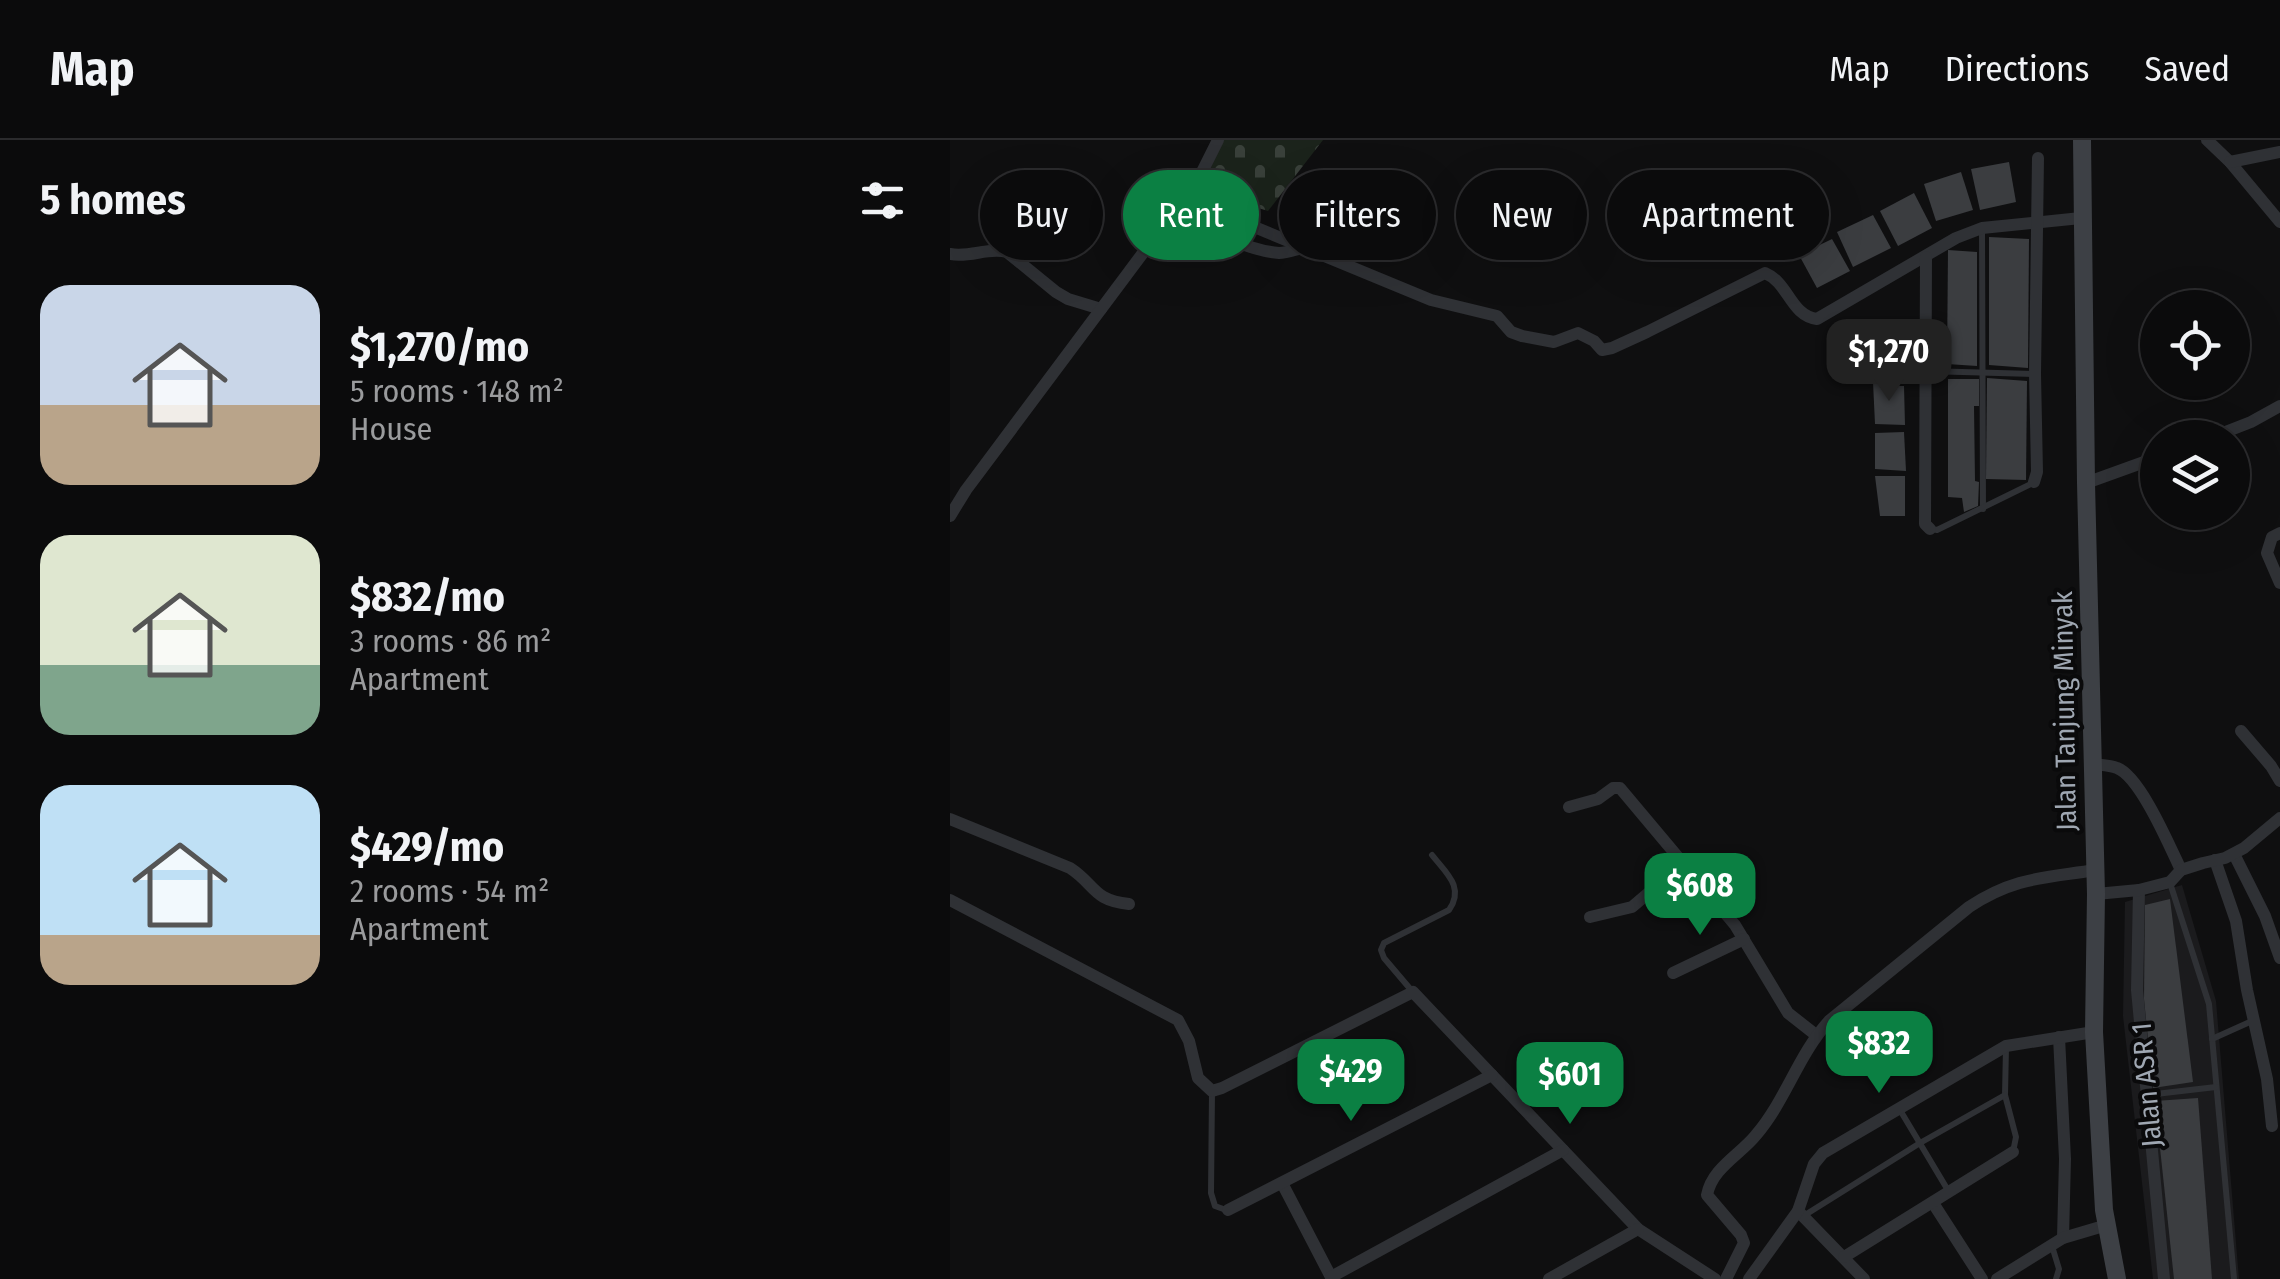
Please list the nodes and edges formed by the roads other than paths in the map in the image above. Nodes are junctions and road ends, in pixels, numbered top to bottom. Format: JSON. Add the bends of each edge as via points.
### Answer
{"nodes":[{"id":1,"x":1218,"y":140,"type":"edge"},
{"id":2,"x":2082,"y":140,"type":"edge"},
{"id":3,"x":2207,"y":140,"type":"edge"},
{"id":4,"x":2280,"y":152,"type":"edge"},
{"id":5,"x":2038,"y":158,"type":"dead end"},
{"id":6,"x":2230,"y":162,"type":"junction"},
{"id":7,"x":1203,"y":170,"type":"edge"},
{"id":8,"x":2081,"y":218,"type":"junction"},
{"id":9,"x":2037,"y":222,"type":"junction"},
{"id":10,"x":2280,"y":222,"type":"edge"},
{"id":11,"x":1982,"y":228,"type":"junction"},
{"id":12,"x":950,"y":254,"type":"edge"},
{"id":13,"x":1926,"y":256,"type":"junction"},
{"id":14,"x":1138,"y":260,"type":"edge"},
{"id":15,"x":1332,"y":260,"type":"edge"},
{"id":16,"x":1101,"y":309,"type":"junction"},
{"id":17,"x":1924,"y":372,"type":"junction"},
{"id":18,"x":1982,"y":372,"type":"junction"},
{"id":19,"x":2035,"y":374,"type":"junction"},
{"id":20,"x":2280,"y":406,"type":"edge"},
{"id":21,"x":2250,"y":422,"type":"edge"},
{"id":22,"x":2140,"y":464,"type":"edge"},
{"id":23,"x":2034,"y":482,"type":"joint"},
{"id":24,"x":2086,"y":483,"type":"junction"},
{"id":25,"x":1983,"y":509,"type":"junction"},
{"id":26,"x":950,"y":516,"type":"edge"},
{"id":27,"x":1930,"y":529,"type":"joint"},
{"id":28,"x":2280,"y":533,"type":"edge"},
{"id":29,"x":2280,"y":583,"type":"edge"},
{"id":30,"x":2241,"y":731,"type":"dead end"},
{"id":31,"x":2093,"y":764,"type":"junction"},
{"id":32,"x":2280,"y":782,"type":"edge"},
{"id":33,"x":1568,"y":806,"type":"dead end"},
{"id":34,"x":2280,"y":818,"type":"edge"},
{"id":35,"x":950,"y":819,"type":"edge"},
{"id":36,"x":2234,"y":854,"type":"junction"},
{"id":37,"x":1432,"y":855,"type":"dead end"},
{"id":38,"x":1678,"y":858,"type":"junction"},
{"id":39,"x":2215,"y":860,"type":"junction"},
{"id":40,"x":2095,"y":870,"type":"junction"},
{"id":41,"x":2181,"y":870,"type":"junction"},
{"id":42,"x":2170,"y":882,"type":"junction"},
{"id":43,"x":2139,"y":890,"type":"junction"},
{"id":44,"x":2096,"y":894,"type":"junction"},
{"id":45,"x":950,"y":900,"type":"edge"},
{"id":46,"x":1129,"y":904,"type":"dead end"},
{"id":47,"x":1590,"y":918,"type":"dead end"},
{"id":48,"x":1744,"y":939,"type":"junction"},
{"id":49,"x":2280,"y":958,"type":"edge"},
{"id":50,"x":1674,"y":973,"type":"dead end"},
{"id":51,"x":1412,"y":992,"type":"junction"},
{"id":52,"x":2254,"y":1020,"type":"junction"},
{"id":53,"x":2094,"y":1032,"type":"junction"},
{"id":54,"x":1816,"y":1035,"type":"junction"},
{"id":55,"x":2059,"y":1036,"type":"junction"},
{"id":56,"x":2212,"y":1039,"type":"junction"},
{"id":57,"x":2006,"y":1046,"type":"junction"},
{"id":58,"x":1492,"y":1075,"type":"junction"},
{"id":59,"x":2216,"y":1087,"type":"junction"},
{"id":60,"x":1212,"y":1091,"type":"junction"},
{"id":61,"x":2005,"y":1095,"type":"junction"},
{"id":62,"x":2146,"y":1095,"type":"junction"},
{"id":63,"x":1900,"y":1108,"type":"junction"},
{"id":64,"x":2272,"y":1126,"type":"dead end"},
{"id":65,"x":1920,"y":1143,"type":"junction"},
{"id":66,"x":1562,"y":1150,"type":"junction"},
{"id":67,"x":2014,"y":1152,"type":"joint"},
{"id":68,"x":1282,"y":1183,"type":"junction"},
{"id":69,"x":1950,"y":1192,"type":"junction"},
{"id":70,"x":1933,"y":1203,"type":"junction"},
{"id":71,"x":1228,"y":1210,"type":"joint"},
{"id":72,"x":1801,"y":1213,"type":"junction"},
{"id":73,"x":2106,"y":1225,"type":"junction"},
{"id":74,"x":1638,"y":1228,"type":"junction"},
{"id":75,"x":2058,"y":1242,"type":"junction"},
{"id":76,"x":1844,"y":1257,"type":"junction"},
{"id":77,"x":1331,"y":1278,"type":"edge"},
{"id":78,"x":1549,"y":1279,"type":"edge"},
{"id":79,"x":1714,"y":1279,"type":"edge"},
{"id":80,"x":1726,"y":1279,"type":"edge"},
{"id":81,"x":1749,"y":1279,"type":"edge"},
{"id":82,"x":1864,"y":1279,"type":"edge"},
{"id":83,"x":1982,"y":1279,"type":"edge"},
{"id":84,"x":1997,"y":1279,"type":"edge"},
{"id":85,"x":2056,"y":1279,"type":"edge"},
{"id":86,"x":2117,"y":1279,"type":"edge"},
{"id":87,"x":2164,"y":1279,"type":"edge"},
{"id":88,"x":2234,"y":1279,"type":"edge"}],
"edges":[{"from":1,"to":7,"type":"street"},
{"from":2,"to":8,"type":"main road","name":"Jalan Tanjung Minyak"},
{"from":3,"to":6,"type":"street"},
{"from":4,"to":6,"type":"street"},
{"from":5,"to":9,"type":"street"},
{"from":6,"to":10,"type":"street"},
{"from":8,"to":9,"type":"street"},
{"from":8,"to":24,"type":"main road","name":"Jalan Tanjung Minyak"},
{"from":9,"to":11,"type":"street"},
{"from":9,"to":19,"type":"street"},
{"from":11,"to":13,"type":"street"},
{"from":11,"to":18,"type":"lane"},
{"from":12,"to":16,"type":"street","via":[[1008,252],[1056,292]]},
{"from":13,"to":15,"type":"street","via":[[1817,318],[1800,313],[1765,273],[1602,350],[1578,333],[1554,342],[1522,336],[1497,316],[1431,300]]},
{"from":13,"to":17,"type":"street"},
{"from":14,"to":16,"type":"street"},
{"from":16,"to":26,"type":"street"},
{"from":17,"to":18,"type":"lane"},
{"from":17,"to":27,"type":"street"},
{"from":18,"to":19,"type":"lane"},
{"from":18,"to":25,"type":"lane"},
{"from":19,"to":23,"type":"street"},
{"from":20,"to":21,"type":"street"},
{"from":22,"to":24,"type":"street"},
{"from":23,"to":25,"type":"lane"},
{"from":24,"to":31,"type":"main road","name":"Jalan Tanjung Minyak"},
{"from":25,"to":27,"type":"lane"},
{"from":28,"to":29,"type":"street","via":[[2268,553]]},
{"from":30,"to":32,"type":"street"},
{"from":31,"to":40,"type":"main road","name":"Jalan Tanjung Minyak"},
{"from":31,"to":41,"type":"street","via":[[2120,768],[2130,777]]},
{"from":33,"to":38,"type":"street","via":[[1620,788]]},
{"from":34,"to":36,"type":"street"},
{"from":35,"to":46,"type":"street","via":[[1070,868],[1103,898]]},
{"from":36,"to":39,"type":"street"},
{"from":36,"to":49,"type":"street"},
{"from":37,"to":51,"type":"lane","via":[[1453,882],[1456,900],[1381,950]]},
{"from":38,"to":47,"type":"street","via":[[1632,907]]},
{"from":38,"to":48,"type":"street"},
{"from":39,"to":41,"type":"street"},
{"from":39,"to":52,"type":"street","via":[[2236,921]]},
{"from":40,"to":44,"type":"main road","name":"Jalan Tanjung Minyak"},
{"from":40,"to":54,"type":"street","via":[[2031,878],[1992,892]]},
{"from":41,"to":42,"type":"street"},
{"from":42,"to":43,"type":"street"},
{"from":42,"to":56,"type":"lane","via":[[2208,1004]]},
{"from":43,"to":44,"type":"street"},
{"from":43,"to":62,"type":"street","name":"Jalan ASR 1","via":[[2137,990]]},
{"from":44,"to":53,"type":"main road","name":"Jalan Tanjung Minyak"},
{"from":45,"to":60,"type":"street","via":[[1178,1020],[1198,1078]]},
{"from":48,"to":50,"type":"street"},
{"from":48,"to":54,"type":"street","via":[[1788,1013]]},
{"from":51,"to":58,"type":"street"},
{"from":51,"to":60,"type":"street"},
{"from":52,"to":56,"type":"lane"},
{"from":52,"to":64,"type":"street"},
{"from":53,"to":55,"type":"street"},
{"from":53,"to":73,"type":"main road","name":"Jalan Tanjung Minyak"},
{"from":54,"to":80,"type":"street","via":[[1761,1129],[1709,1185],[1707,1195],[1744,1243]]},
{"from":55,"to":57,"type":"street"},
{"from":55,"to":75,"type":"street","via":[[2064,1159]]},
{"from":56,"to":59,"type":"lane"},
{"from":57,"to":61,"type":"lane"},
{"from":57,"to":63,"type":"street"},
{"from":58,"to":66,"type":"street"},
{"from":58,"to":68,"type":"street"},
{"from":59,"to":62,"type":"lane"},
{"from":59,"to":88,"type":"lane"},
{"from":60,"to":71,"type":"lane","via":[[1211,1193],[1215,1206]]},
{"from":61,"to":65,"type":"lane"},
{"from":61,"to":67,"type":"lane"},
{"from":62,"to":87,"type":"street","name":"Jalan ASR 1"},
{"from":63,"to":65,"type":"lane"},
{"from":63,"to":72,"type":"street","via":[[1823,1153]]},
{"from":65,"to":69,"type":"lane"},
{"from":65,"to":72,"type":"lane"},
{"from":66,"to":74,"type":"street"},
{"from":66,"to":77,"type":"street"},
{"from":67,"to":69,"type":"street"},
{"from":68,"to":71,"type":"street"},
{"from":68,"to":77,"type":"street"},
{"from":69,"to":70,"type":"street"},
{"from":70,"to":76,"type":"street"},
{"from":70,"to":83,"type":"street"},
{"from":72,"to":76,"type":"street"},
{"from":72,"to":81,"type":"street"},
{"from":73,"to":75,"type":"street"},
{"from":73,"to":86,"type":"main road","name":"Jalan Tanjung Minyak"},
{"from":74,"to":78,"type":"street"},
{"from":74,"to":79,"type":"street"},
{"from":75,"to":84,"type":"street"},
{"from":75,"to":85,"type":"lane"},
{"from":76,"to":82,"type":"street"}]}
